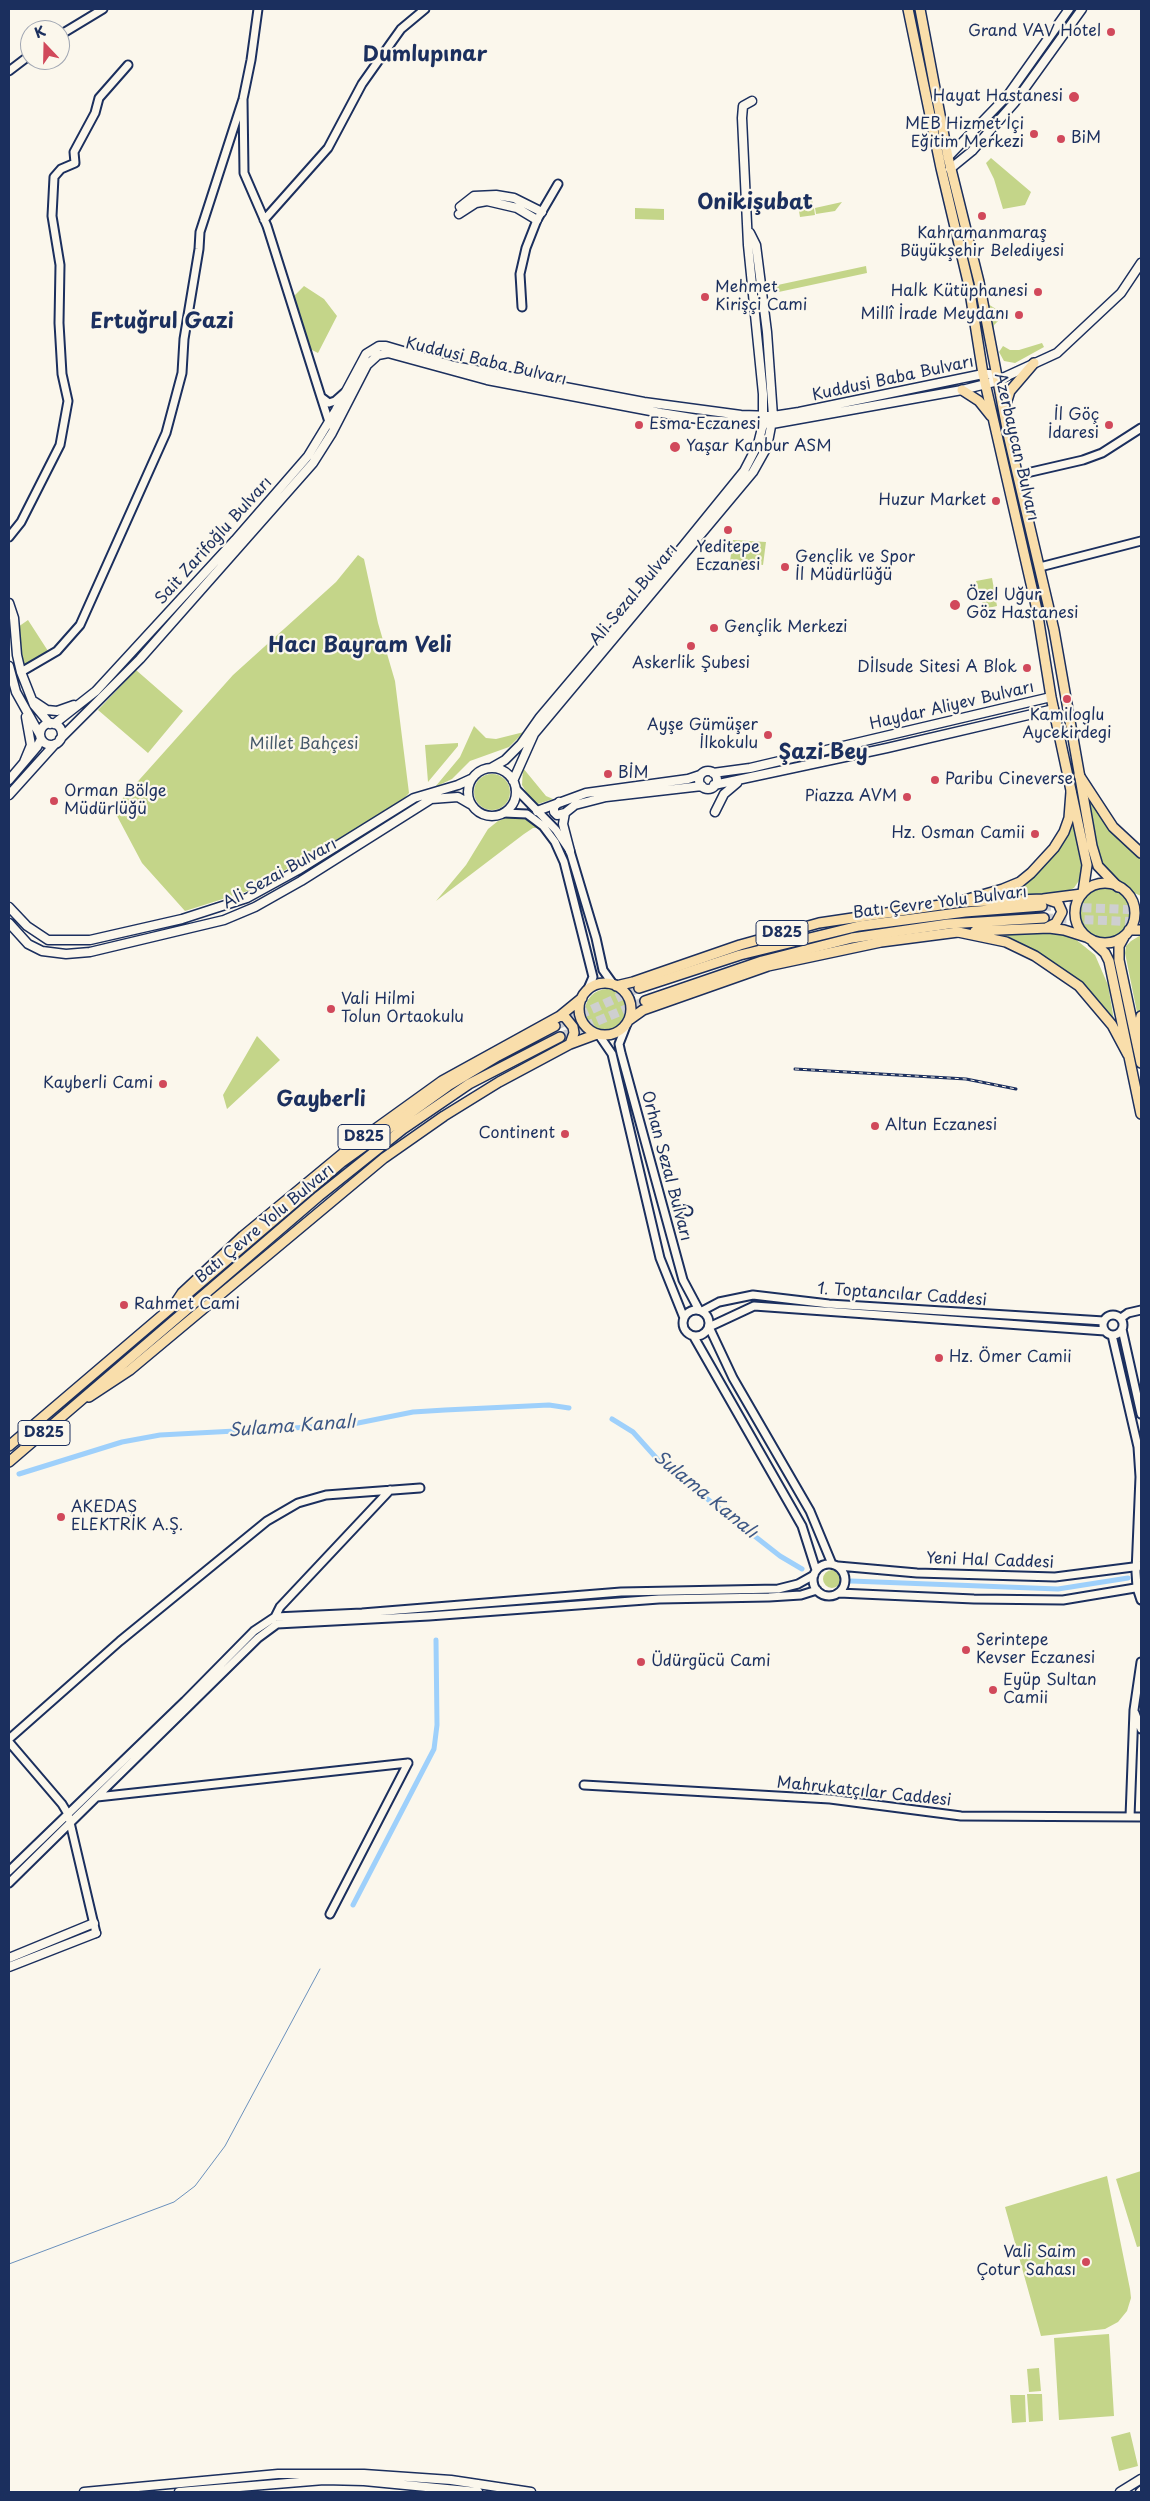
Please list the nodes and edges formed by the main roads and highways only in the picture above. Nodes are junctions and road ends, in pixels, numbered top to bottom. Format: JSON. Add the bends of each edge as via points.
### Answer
{"nodes":[{"id":1,"x":908,"y":9,"type":"edge"},
{"id":2,"x":920,"y":9,"type":"edge"},
{"id":3,"x":1069,"y":9,"type":"edge"},
{"id":4,"x":1082,"y":9,"type":"edge"},
{"id":5,"x":752,"y":101,"type":"dead end"},
{"id":6,"x":948,"y":157,"type":"junction"},
{"id":7,"x":950,"y":168,"type":"junction"},
{"id":8,"x":542,"y":212,"type":"road end"},
{"id":9,"x":537,"y":220,"type":"road end"},
{"id":10,"x":748,"y":228,"type":"junction"},
{"id":11,"x":1141,"y":263,"type":"edge"},
{"id":12,"x":366,"y":354,"type":"joint"},
{"id":13,"x":1034,"y":363,"type":"junction"},
{"id":14,"x":368,"y":364,"type":"joint"},
{"id":15,"x":983,"y":374,"type":"junction"},
{"id":16,"x":997,"y":381,"type":"junction"},
{"id":17,"x":986,"y":384,"type":"junction"},
{"id":18,"x":962,"y":390,"type":"junction"},
{"id":19,"x":1004,"y":412,"type":"junction"},
{"id":20,"x":763,"y":420,"type":"junction"},
{"id":21,"x":772,"y":420,"type":"junction"},
{"id":22,"x":994,"y":421,"type":"junction"},
{"id":23,"x":9,"y":604,"type":"edge"},
{"id":24,"x":9,"y":666,"type":"edge"},
{"id":25,"x":31,"y":697,"type":"junction"},
{"id":26,"x":90,"y":697,"type":"junction"},
{"id":27,"x":1051,"y":697,"type":"junction"},
{"id":28,"x":21,"y":703,"type":"junction"},
{"id":29,"x":1054,"y":709,"type":"junction"},
{"id":30,"x":52,"y":724,"type":"junction"},
{"id":31,"x":40,"y":737,"type":"junction"},
{"id":32,"x":58,"y":742,"type":"junction"},
{"id":33,"x":24,"y":762,"type":"junction"},
{"id":34,"x":491,"y":768,"type":"junction"},
{"id":35,"x":713,"y":773,"type":"junction"},
{"id":36,"x":700,"y":775,"type":"junction"},
{"id":37,"x":1079,"y":775,"type":"junction"},
{"id":38,"x":471,"y":779,"type":"junction"},
{"id":39,"x":9,"y":780,"type":"edge"},
{"id":40,"x":741,"y":780,"type":"junction"},
{"id":41,"x":515,"y":785,"type":"junction"},
{"id":42,"x":714,"y":785,"type":"junction"},
{"id":43,"x":702,"y":786,"type":"junction"},
{"id":44,"x":1071,"y":792,"type":"junction"},
{"id":45,"x":9,"y":795,"type":"edge"},
{"id":46,"x":561,"y":801,"type":"junction"},
{"id":47,"x":470,"y":804,"type":"junction"},
{"id":48,"x":538,"y":811,"type":"road end"},
{"id":49,"x":715,"y":812,"type":"dead end"},
{"id":50,"x":565,"y":813,"type":"junction"},
{"id":51,"x":570,"y":850,"type":"road end"},
{"id":52,"x":1141,"y":853,"type":"edge"},
{"id":53,"x":1118,"y":887,"type":"junction"},
{"id":54,"x":1082,"y":893,"type":"junction"},
{"id":55,"x":1127,"y":893,"type":"junction"},
{"id":56,"x":1141,"y":899,"type":"edge"},
{"id":57,"x":1043,"y":902,"type":"junction"},
{"id":58,"x":954,"y":903,"type":"junction"},
{"id":59,"x":9,"y":907,"type":"edge"},
{"id":60,"x":1044,"y":918,"type":"tunnel mouth"},
{"id":61,"x":9,"y":923,"type":"edge"},
{"id":62,"x":1043,"y":928,"type":"junction"},
{"id":63,"x":1141,"y":930,"type":"edge"},
{"id":64,"x":958,"y":932,"type":"junction"},
{"id":65,"x":1128,"y":932,"type":"junction"},
{"id":66,"x":1088,"y":938,"type":"junction"},
{"id":67,"x":614,"y":985,"type":"junction"},
{"id":68,"x":639,"y":988,"type":"tunnel mouth"},
{"id":69,"x":584,"y":994,"type":"junction"},
{"id":70,"x":645,"y":1001,"type":"tunnel mouth"},
{"id":71,"x":560,"y":1016,"type":"junction"},
{"id":72,"x":1141,"y":1016,"type":"edge"},
{"id":73,"x":627,"y":1023,"type":"junction"},
{"id":74,"x":555,"y":1026,"type":"tunnel mouth"},
{"id":75,"x":598,"y":1034,"type":"junction"},
{"id":76,"x":560,"y":1037,"type":"tunnel mouth"},
{"id":77,"x":1136,"y":1037,"type":"junction"},
{"id":78,"x":570,"y":1044,"type":"junction"},
{"id":79,"x":1128,"y":1055,"type":"junction"},
{"id":80,"x":1141,"y":1063,"type":"edge"},
{"id":81,"x":1141,"y":1114,"type":"edge"},
{"id":82,"x":171,"y":1309,"type":"junction"},
{"id":83,"x":79,"y":1404,"type":"junction"},
{"id":84,"x":9,"y":1446,"type":"edge"},
{"id":85,"x":9,"y":1462,"type":"edge"},
{"id":86,"x":94,"y":1923,"type":"road end"},
{"id":87,"x":96,"y":1933,"type":"road end"},
{"id":88,"x":9,"y":1958,"type":"edge"},
{"id":89,"x":9,"y":1967,"type":"edge"},
{"id":90,"x":1141,"y":2479,"type":"edge"},
{"id":91,"x":84,"y":2492,"type":"edge"},
{"id":92,"x":179,"y":2492,"type":"edge"},
{"id":93,"x":478,"y":2492,"type":"edge"},
{"id":94,"x":530,"y":2492,"type":"edge"},
{"id":95,"x":1120,"y":2492,"type":"edge"}],
"edges":[{"from":1,"to":15,"type":"main road","name":"Azerbaycan Bulvarı","via":[[969,286]]},
{"from":2,"to":6,"type":"main road","name":"Azerbaycan Bulvarı"},
{"from":3,"to":6,"type":"main road","via":[[1008,95]]},
{"from":4,"to":7,"type":"main road","via":[[1015,102],[972,151]]},
{"from":5,"to":10,"type":"main road","name":"Ali Sezal Bulvarı","via":[[743,106],[742,118]]},
{"from":6,"to":7,"type":"main road","name":"Azerbaycan Bulvarı"},
{"from":7,"to":16,"type":"main road","name":"Azerbaycan Bulvarı","via":[[979,284]]},
{"from":8,"to":9,"type":"main road","via":[[514,198],[496,195],[474,196],[460,210],[487,201],[517,208]]},
{"from":10,"to":20,"type":"main road","name":"Ali Sezal Bulvarı"},
{"from":10,"to":21,"type":"main road","name":"Ali Sezal Bulvarı","via":[[756,245],[767,332]]},
{"from":11,"to":13,"type":"main road","via":[[1120,293],[1057,353]]},
{"from":12,"to":20,"type":"main road","name":"Kuddusi Baba Bulvarı","via":[[379,346],[386,346],[454,366]]},
{"from":12,"to":26,"type":"main road","name":"Sait Zarifoğlu Bulvarı","via":[[308,456]]},
{"from":13,"to":16,"type":"main road"},
{"from":13,"to":19,"type":"main road","via":[[1010,391]]},
{"from":14,"to":20,"type":"main road","name":"Kuddusi Baba Bulvarı","via":[[378,355],[388,353],[487,380],[704,420]]},
{"from":14,"to":32,"type":"main road","name":"Sait Zarifoğlu Bulvarı","via":[[332,433],[312,463],[213,578]]},
{"from":15,"to":16,"type":"main road","name":"Kuddusi Baba Bulvarı","via":[[990,374]]},
{"from":15,"to":17,"type":"main road","name":"Azerbaycan Bulvarı"},
{"from":15,"to":21,"type":"main road","name":"Kuddusi Baba Bulvarı"},
{"from":16,"to":17,"type":"main road","name":"Kuddusi Baba Bulvarı"},
{"from":16,"to":19,"type":"main road","name":"Azerbaycan Bulvarı"},
{"from":17,"to":18,"type":"main road","name":"Kuddusi Baba Bulvarı"},
{"from":17,"to":22,"type":"main road","name":"Azerbaycan Bulvarı"},
{"from":18,"to":21,"type":"main road","name":"Kuddusi Baba Bulvarı"},
{"from":18,"to":22,"type":"main road","via":[[979,401]]},
{"from":19,"to":37,"type":"main road","name":"Azerbaycan Bulvarı","via":[[1058,649]]},
{"from":20,"to":21,"type":"main road","name":"Kuddusi Baba Bulvarı"},
{"from":20,"to":34,"type":"main road","name":"Ali Sezal Bulvarı","via":[[758,444],[744,471],[521,744]]},
{"from":21,"to":41,"type":"main road","name":"Ali Sezal Bulvarı","via":[[767,447],[753,472],[534,734]]},
{"from":22,"to":27,"type":"main road","name":"Azerbaycan Bulvarı","via":[[1037,610]]},
{"from":23,"to":25,"type":"main road","via":[[21,672]]},
{"from":24,"to":28,"type":"main road"},
{"from":25,"to":26,"type":"main road","via":[[38,706],[57,711]]},
{"from":25,"to":30,"type":"main road"},
{"from":26,"to":30,"type":"main road","name":"Sait Zarifoğlu Bulvarı"},
{"from":27,"to":29,"type":"main road","name":"Azerbaycan Bulvarı"},
{"from":27,"to":35,"type":"main road","name":"Haydar Aliyev Bulvarı","via":[[750,768]]},
{"from":28,"to":31,"type":"main road"},
{"from":28,"to":33,"type":"main road","via":[[31,745]]},
{"from":29,"to":40,"type":"main road","name":"Haydar Aliyev Bulvarı"},
{"from":29,"to":44,"type":"main road","name":"Azerbaycan Bulvarı"},
{"from":30,"to":31,"type":"main road","via":[[44,726]]},
{"from":30,"to":32,"type":"main road","via":[[60,728]]},
{"from":31,"to":32,"type":"main road","via":[[48,745]]},
{"from":31,"to":33,"type":"main road","via":[[37,747]]},
{"from":32,"to":45,"type":"main road"},
{"from":33,"to":39,"type":"main road"},
{"from":34,"to":38,"type":"main road"},
{"from":34,"to":41,"type":"main road","via":[[502,770]]},
{"from":35,"to":36,"type":"main road","via":[[705,771]]},
{"from":35,"to":42,"type":"main road"},
{"from":36,"to":43,"type":"main road"},
{"from":36,"to":46,"type":"main road","via":[[604,790]]},
{"from":37,"to":52,"type":"main road","via":[[1113,827]]},
{"from":37,"to":53,"type":"main road","name":"Azerbaycan Bulvarı","via":[[1098,866]]},
{"from":38,"to":47,"type":"main road","via":[[467,792]]},
{"from":38,"to":59,"type":"main road","name":"Ali Sezai Bulvarı","via":[[458,786],[414,798],[248,898],[182,919],[90,940],[48,940],[27,926]]},
{"from":40,"to":42,"type":"main road","name":"Haydar Aliyev Bulvarı"},
{"from":40,"to":49,"type":"main road","via":[[724,794]]},
{"from":41,"to":47,"type":"main road","via":[[513,804],[495,817],[479,813]]},
{"from":42,"to":43,"type":"main road"},
{"from":43,"to":50,"type":"main road","via":[[606,797],[575,805]]},
{"from":44,"to":54,"type":"main road","name":"Azerbaycan Bulvarı","via":[[1086,865]]},
{"from":44,"to":58,"type":"main road","via":[[1069,818],[1064,832],[1031,873],[1020,882]]},
{"from":46,"to":48,"type":"main road"},
{"from":46,"to":50,"type":"main road","via":[[554,807],[554,812],[557,815]]},
{"from":47,"to":61,"type":"main road","name":"Ali Sezai Bulvarı","via":[[458,797],[431,799],[255,907],[189,930],[90,952],[66,954],[42,951],[28,944]]},
{"from":50,"to":51,"type":"main road","via":[[563,824]]},
{"from":53,"to":54,"type":"main road","via":[[1103,883]]},
{"from":53,"to":55,"type":"main road"},
{"from":54,"to":57,"type":"main road","name":"Batı Çevre Yolu Bulvarı","number":"D825"},
{"from":54,"to":66,"type":"main road","via":[[1076,904],[1075,916],[1078,927]]},
{"from":55,"to":56,"type":"main road"},
{"from":55,"to":65,"type":"main road","via":[[1134,910]]},
{"from":57,"to":58,"type":"main road","name":"Batı Çevre Yolu Bulvarı","number":"D825"},
{"from":57,"to":62,"type":"main road","via":[[1058,903],[1062,912],[1056,923]]},
{"from":57,"to":68,"type":"main road","name":"Batı Çevre Yolu Bulvarı","via":[[859,926],[740,955]]},
{"from":58,"to":67,"type":"main road","number":"D825","via":[[819,923],[740,945],[633,982]]},
{"from":60,"to":70,"type":"main road","name":"Batı Çevre Yolu Bulvarı","via":[[948,924],[852,938],[762,961]]},
{"from":62,"to":64,"type":"main road","name":"Batı Çevre Yolu Bulvarı","number":"D825"},
{"from":62,"to":66,"type":"main road","name":"Batı Çevre Yolu Bulvarı","number":"D825","via":[[1064,930]]},
{"from":63,"to":65,"type":"main road"},
{"from":64,"to":73,"type":"main road","number":"D825","via":[[881,942],[768,966],[643,1010]]},
{"from":64,"to":79,"type":"main road","number":"D825","via":[[1006,942],[1035,956],[1079,986],[1112,1025]]},
{"from":65,"to":66,"type":"main road","via":[[1108,943]]},
{"from":65,"to":77,"type":"main road","via":[[1119,946],[1119,960]]},
{"from":66,"to":79,"type":"main road","number":"D825","via":[[1109,961]]},
{"from":67,"to":69,"type":"main road","number":"D825","via":[[599,984]]},
{"from":67,"to":73,"type":"main road","via":[[629,999],[631,1006]]},
{"from":69,"to":71,"type":"main road","number":"D825"},
{"from":69,"to":75,"type":"main road","via":[[579,1013],[586,1027]]},
{"from":71,"to":78,"type":"main road","via":[[573,1027]]},
{"from":71,"to":82,"type":"main road","number":"D825","via":[[442,1081],[353,1145],[243,1236],[182,1293]]},
{"from":72,"to":77,"type":"main road"},
{"from":73,"to":75,"type":"main road","number":"D825","via":[[614,1034]]},
{"from":74,"to":82,"type":"main road","name":"Batı Çevre Yolu Bulvarı","via":[[448,1086],[389,1126],[307,1191]]},
{"from":75,"to":78,"type":"main road","number":"D825"},
{"from":76,"to":83,"type":"main road","name":"Batı Çevre Yolu Bulvarı","via":[[469,1084],[403,1129],[319,1196]]},
{"from":77,"to":80,"type":"main road"},
{"from":78,"to":83,"type":"main road","number":"D825","via":[[491,1087],[384,1158],[130,1370]]},
{"from":79,"to":81,"type":"main road","number":"D825"},
{"from":82,"to":84,"type":"main road","name":"Batı Çevre Yolu Bulvarı","number":"D825"},
{"from":83,"to":85,"type":"main road","name":"Batı Çevre Yolu Bulvarı","number":"D825"},
{"from":86,"to":88,"type":"main road"},
{"from":87,"to":89,"type":"main road"},
{"from":90,"to":95,"type":"main road"},
{"from":91,"to":94,"type":"main road","via":[[278,2474],[364,2474],[451,2480]]},
{"from":92,"to":93,"type":"main road","via":[[324,2480]]}]}
